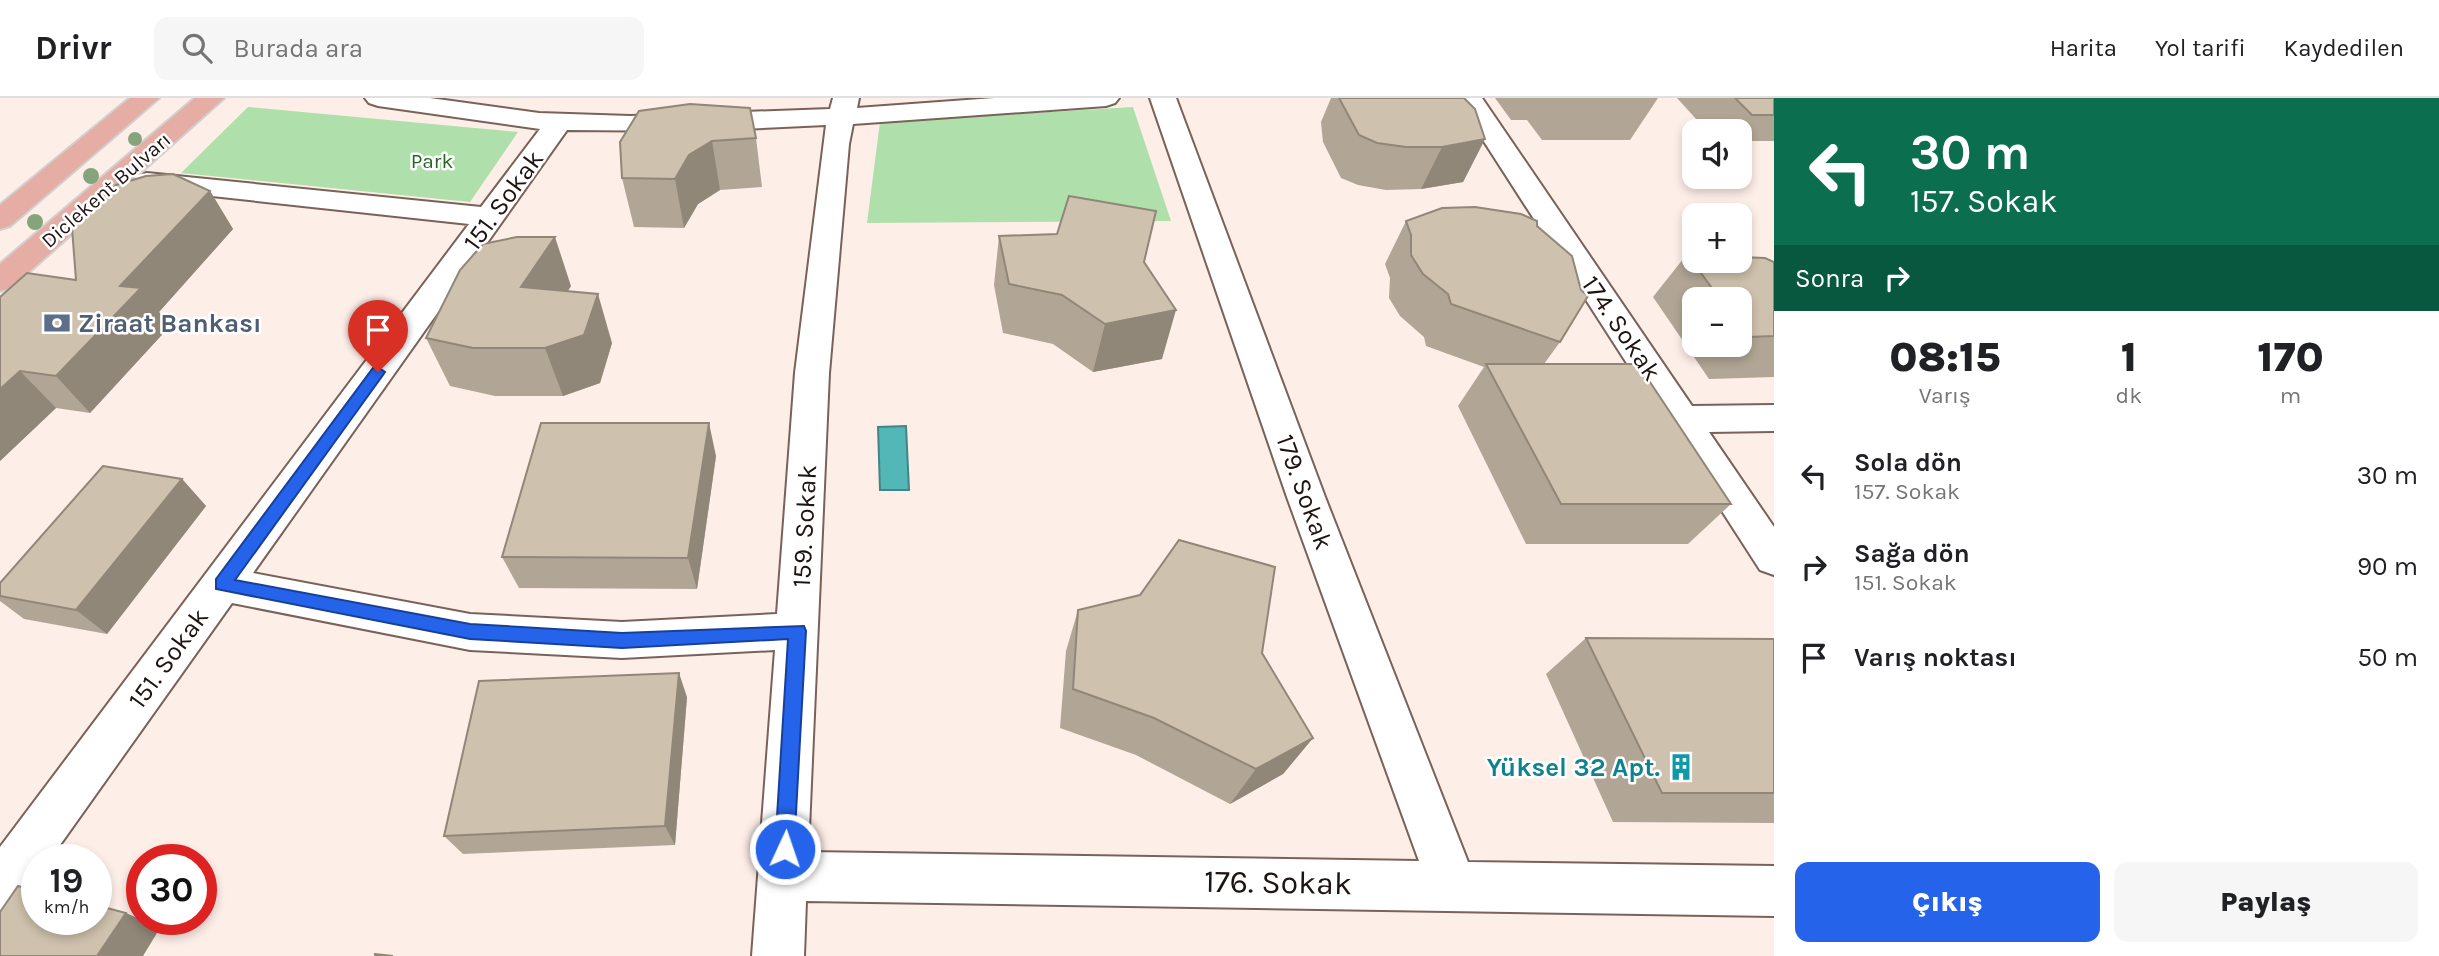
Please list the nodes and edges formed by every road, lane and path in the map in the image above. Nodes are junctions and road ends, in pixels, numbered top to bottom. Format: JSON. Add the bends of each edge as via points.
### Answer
{"nodes":[{"id":1,"x":146,"y":98,"type":"edge"},
{"id":2,"x":211,"y":98,"type":"edge"},
{"id":3,"x":378,"y":98,"type":"edge"},
{"id":4,"x":1106,"y":98,"type":"edge"},
{"id":5,"x":1163,"y":98,"type":"edge"},
{"id":6,"x":1469,"y":98,"type":"edge"},
{"id":7,"x":844,"y":107,"type":"edge"},
{"id":8,"x":559,"y":122,"type":"junction"},
{"id":9,"x":121,"y":178,"type":"junction"},
{"id":10,"x":491,"y":217,"type":"junction"},
{"id":11,"x":0,"y":220,"type":"edge"},
{"id":12,"x":0,"y":281,"type":"edge"},
{"id":13,"x":1774,"y":418,"type":"edge"},
{"id":14,"x":1682,"y":419,"type":"junction"},
{"id":15,"x":1774,"y":559,"type":"edge"},
{"id":16,"x":222,"y":584,"type":"junction"},
{"id":17,"x":797,"y":631,"type":"junction"},
{"id":18,"x":783,"y":876,"type":"junction"},
{"id":19,"x":1452,"y":884,"type":"junction"},
{"id":20,"x":0,"y":888,"type":"edge"},
{"id":21,"x":1774,"y":891,"type":"edge"},
{"id":22,"x":778,"y":956,"type":"edge"}],
"edges":[{"from":1,"to":11,"type":"main road","name":"Diclekent Bulvarı"},
{"from":2,"to":9,"type":"main road","name":"Diclekent Bulvarı"},
{"from":3,"to":8,"type":"street"},
{"from":4,"to":7,"type":"street"},
{"from":5,"to":19,"type":"street","name":"179. Sokak"},
{"from":6,"to":14,"type":"street","name":"174. Sokak"},
{"from":7,"to":8,"type":"street","via":[[657,123]]},
{"from":7,"to":17,"type":"street","name":"159. Sokak","via":[[835,144],[812,373]]},
{"from":8,"to":10,"type":"street","name":"151. Sokak"},
{"from":9,"to":10,"type":"street"},
{"from":9,"to":12,"type":"main road","name":"Diclekent Bulvarı"},
{"from":10,"to":16,"type":"street","name":"151. Sokak"},
{"from":13,"to":14,"type":"street"},
{"from":14,"to":15,"type":"street","name":"174. Sokak"},
{"from":16,"to":17,"type":"street","via":[[470,632],[622,640]]},
{"from":16,"to":20,"type":"street","name":"151. Sokak"},
{"from":17,"to":18,"type":"street","name":"159. Sokak"},
{"from":18,"to":19,"type":"street","name":"176. Sokak"},
{"from":18,"to":22,"type":"street","name":"159. Sokak"},
{"from":19,"to":21,"type":"street","name":"176. Sokak"}]}
